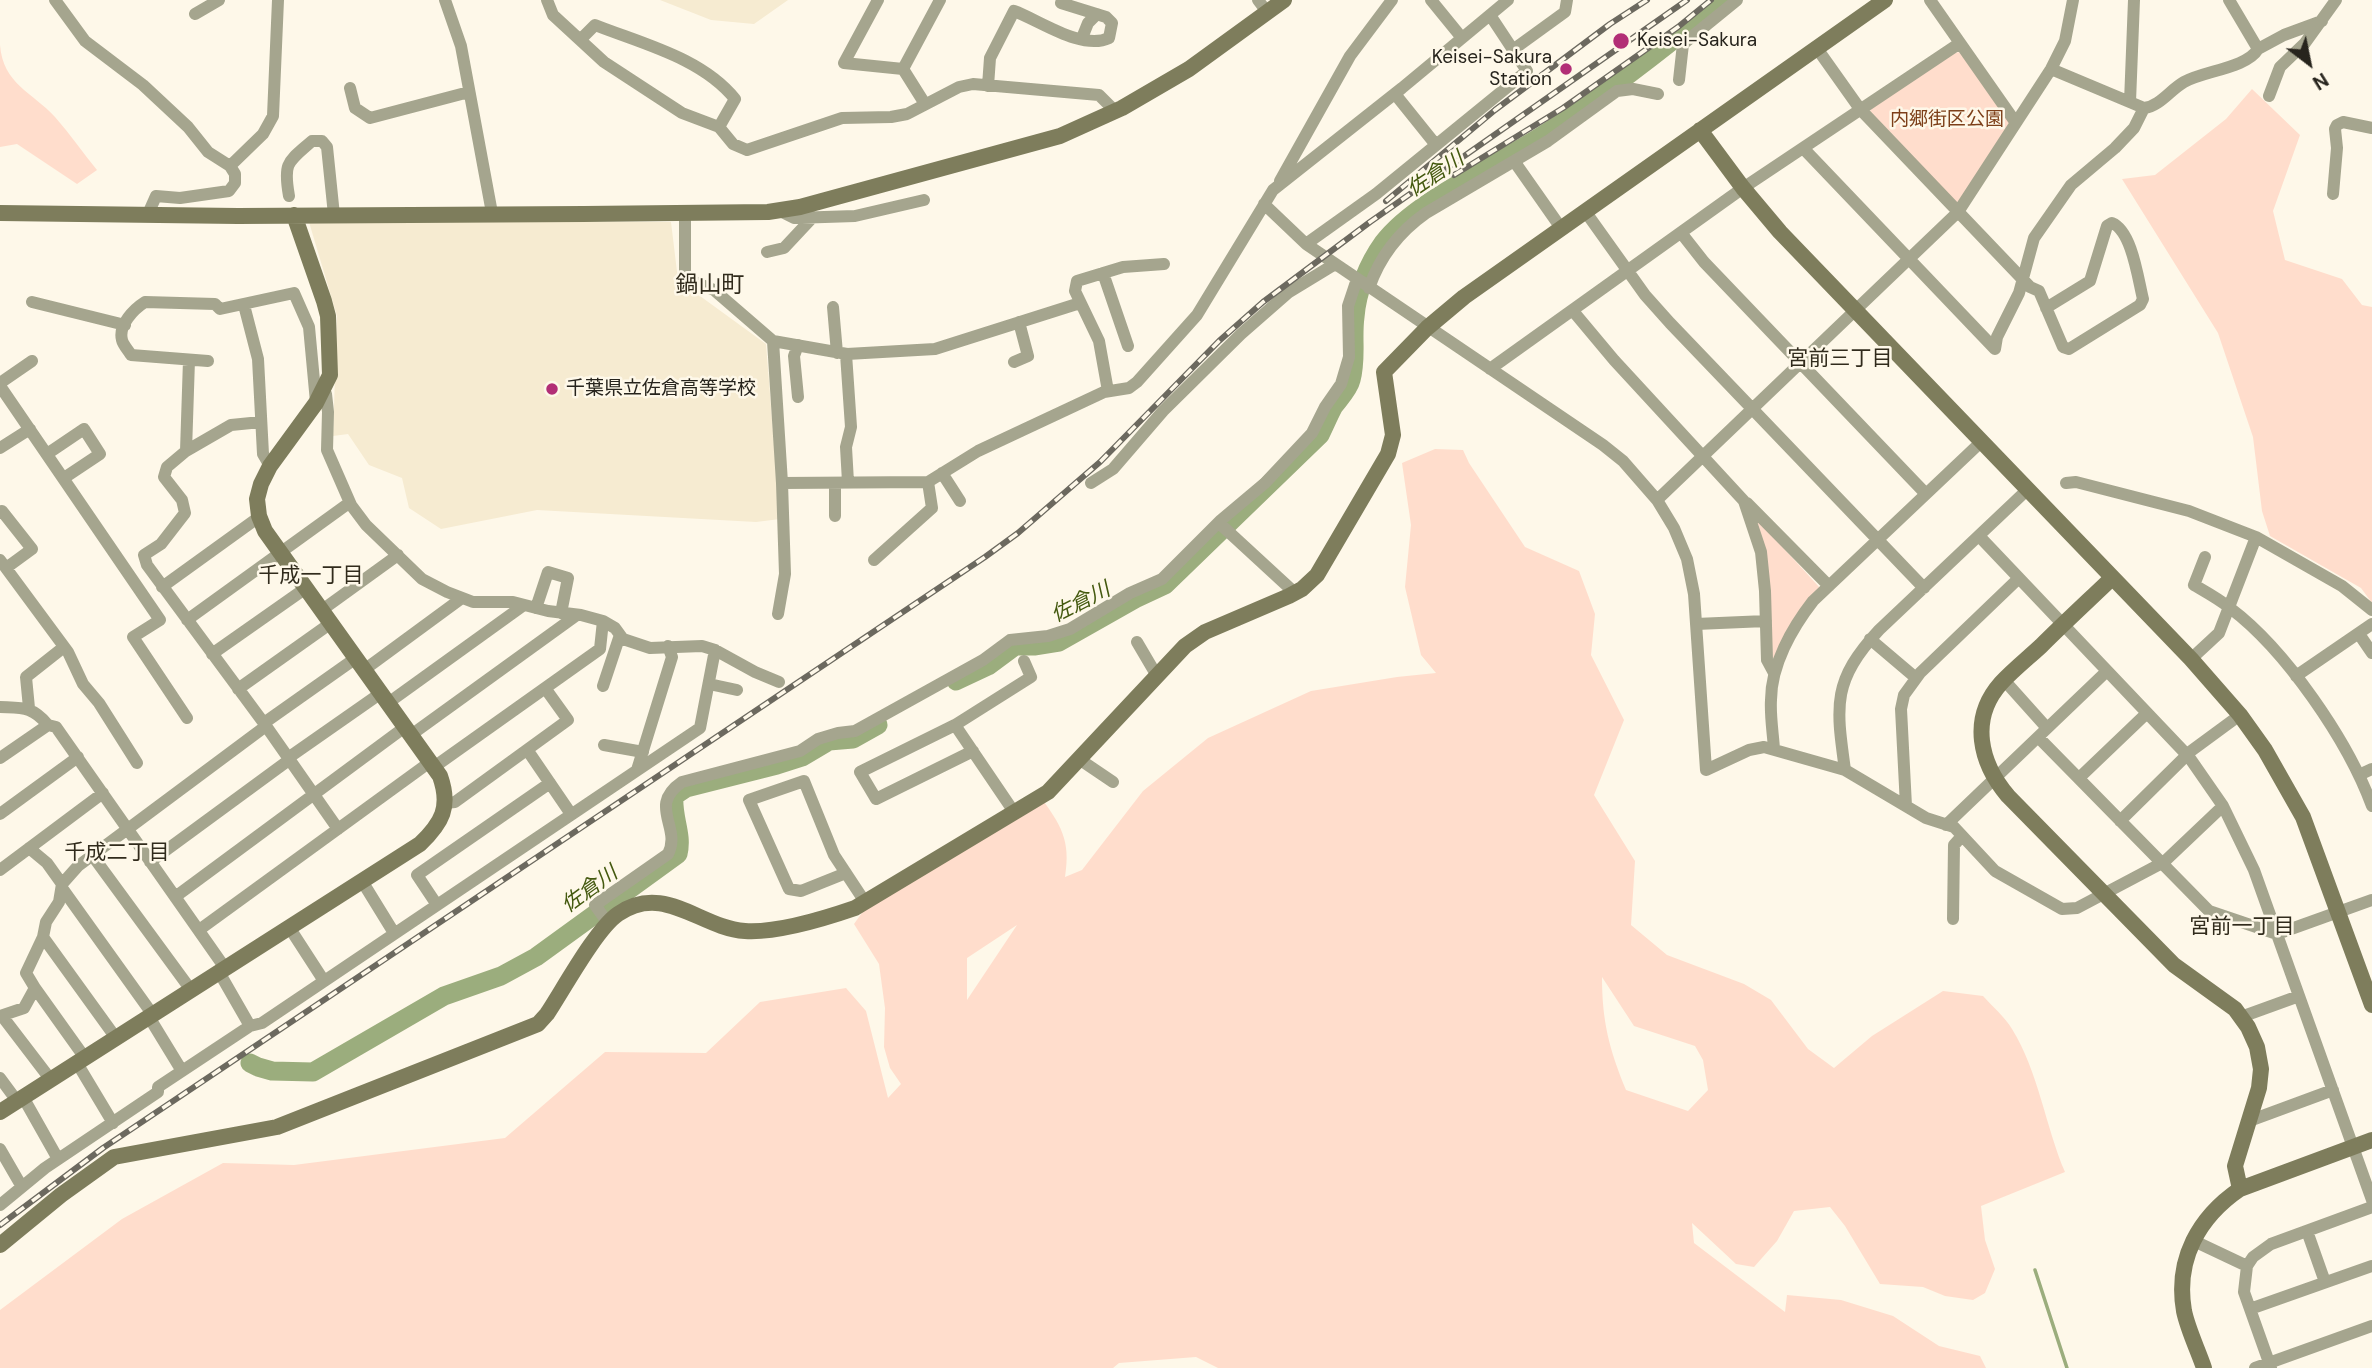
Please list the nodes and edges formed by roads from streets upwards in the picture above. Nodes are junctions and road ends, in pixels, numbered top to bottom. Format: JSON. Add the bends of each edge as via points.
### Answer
{"nodes":[{"id":1,"x":55,"y":0,"type":"edge"},
{"id":2,"x":219,"y":0,"type":"edge"},
{"id":3,"x":278,"y":0,"type":"edge"},
{"id":4,"x":445,"y":0,"type":"edge"},
{"id":5,"x":547,"y":0,"type":"edge"},
{"id":6,"x":878,"y":0,"type":"edge"},
{"id":7,"x":940,"y":0,"type":"edge"},
{"id":8,"x":1284,"y":0,"type":"edge"},
{"id":9,"x":1392,"y":0,"type":"edge"},
{"id":10,"x":1431,"y":0,"type":"edge"},
{"id":11,"x":1508,"y":0,"type":"edge"},
{"id":12,"x":1567,"y":0,"type":"edge"},
{"id":13,"x":1737,"y":0,"type":"edge"},
{"id":14,"x":1885,"y":0,"type":"edge"},
{"id":15,"x":1930,"y":0,"type":"edge"},
{"id":16,"x":2073,"y":0,"type":"edge"},
{"id":17,"x":2134,"y":0,"type":"edge"},
{"id":18,"x":2229,"y":0,"type":"edge"},
{"id":19,"x":2336,"y":0,"type":"edge"},
{"id":20,"x":1061,"y":3,"type":"dead end"},
{"id":21,"x":1263,"y":6,"type":"edge"},
{"id":22,"x":195,"y":14,"type":"dead end"},
{"id":23,"x":1097,"y":14,"type":"junction"},
{"id":24,"x":1490,"y":15,"type":"junction"},
{"id":25,"x":2322,"y":21,"type":"junction"},
{"id":26,"x":1082,"y":38,"type":"junction"},
{"id":27,"x":1462,"y":38,"type":"junction"},
{"id":28,"x":580,"y":40,"type":"junction"},
{"id":29,"x":1960,"y":43,"type":"junction"},
{"id":30,"x":1816,"y":47,"type":"junction"},
{"id":31,"x":1514,"y":49,"type":"junction"},
{"id":32,"x":2258,"y":49,"type":"junction"},
{"id":33,"x":903,"y":69,"type":"junction"},
{"id":34,"x":2051,"y":69,"type":"junction"},
{"id":35,"x":1679,"y":80,"type":"dead end"},
{"id":36,"x":988,"y":86,"type":"junction"},
{"id":37,"x":350,"y":88,"type":"dead end"},
{"id":38,"x":469,"y":92,"type":"junction"},
{"id":39,"x":1395,"y":94,"type":"junction"},
{"id":40,"x":1658,"y":94,"type":"dead end"},
{"id":41,"x":2269,"y":96,"type":"dead end"},
{"id":42,"x":2130,"y":102,"type":"junction"},
{"id":43,"x":925,"y":104,"type":"junction"},
{"id":44,"x":2144,"y":108,"type":"junction"},
{"id":45,"x":1860,"y":109,"type":"junction"},
{"id":46,"x":1115,"y":111,"type":"junction"},
{"id":47,"x":2016,"y":123,"type":"junction"},
{"id":48,"x":719,"y":127,"type":"junction"},
{"id":49,"x":2372,"y":128,"type":"edge"},
{"id":50,"x":1700,"y":130,"type":"junction"},
{"id":51,"x":1436,"y":145,"type":"junction"},
{"id":52,"x":1803,"y":148,"type":"junction"},
{"id":53,"x":1514,"y":161,"type":"junction"},
{"id":54,"x":230,"y":166,"type":"junction"},
{"id":55,"x":1277,"y":187,"type":"junction"},
{"id":56,"x":1743,"y":188,"type":"junction"},
{"id":57,"x":2333,"y":194,"type":"dead end"},
{"id":58,"x":289,"y":196,"type":"dead end"},
{"id":59,"x":924,"y":200,"type":"dead end"},
{"id":60,"x":1264,"y":204,"type":"junction"},
{"id":61,"x":778,"y":210,"type":"junction"},
{"id":62,"x":1585,"y":211,"type":"junction"},
{"id":63,"x":1958,"y":212,"type":"junction"},
{"id":64,"x":0,"y":213,"type":"edge"},
{"id":65,"x":492,"y":213,"type":"junction"},
{"id":66,"x":685,"y":213,"type":"junction"},
{"id":67,"x":148,"y":214,"type":"junction"},
{"id":68,"x":294,"y":215,"type":"junction"},
{"id":69,"x":334,"y":215,"type":"junction"},
{"id":70,"x":813,"y":217,"type":"junction"},
{"id":71,"x":1561,"y":228,"type":"junction"},
{"id":72,"x":1682,"y":233,"type":"junction"},
{"id":73,"x":1306,"y":244,"type":"junction"},
{"id":74,"x":767,"y":252,"type":"dead end"},
{"id":75,"x":1909,"y":260,"type":"junction"},
{"id":76,"x":1164,"y":264,"type":"dead end"},
{"id":77,"x":1335,"y":264,"type":"junction"},
{"id":78,"x":1628,"y":272,"type":"junction"},
{"id":79,"x":1103,"y":273,"type":"junction"},
{"id":80,"x":2022,"y":278,"type":"junction"},
{"id":81,"x":1357,"y":279,"type":"junction"},
{"id":82,"x":1369,"y":288,"type":"junction"},
{"id":83,"x":33,"y":302,"type":"dead end"},
{"id":84,"x":1080,"y":303,"type":"junction"},
{"id":85,"x":244,"y":304,"type":"junction"},
{"id":86,"x":832,"y":307,"type":"dead end"},
{"id":87,"x":2046,"y":308,"type":"junction"},
{"id":88,"x":1573,"y":311,"type":"junction"},
{"id":89,"x":1856,"y":312,"type":"junction"},
{"id":90,"x":1019,"y":322,"type":"junction"},
{"id":91,"x":125,"y":325,"type":"junction"},
{"id":92,"x":1427,"y":328,"type":"junction"},
{"id":93,"x":773,"y":341,"type":"junction"},
{"id":94,"x":798,"y":345,"type":"junction"},
{"id":95,"x":1128,"y":346,"type":"dead end"},
{"id":96,"x":842,"y":354,"type":"junction"},
{"id":97,"x":189,"y":360,"type":"junction"},
{"id":98,"x":32,"y":361,"type":"dead end"},
{"id":99,"x":208,"y":361,"type":"dead end"},
{"id":100,"x":1014,"y":362,"type":"dead end"},
{"id":101,"x":1801,"y":363,"type":"junction"},
{"id":102,"x":1490,"y":369,"type":"junction"},
{"id":103,"x":1,"y":387,"type":"edge"},
{"id":104,"x":1108,"y":391,"type":"junction"},
{"id":105,"x":798,"y":397,"type":"dead end"},
{"id":106,"x":319,"y":398,"type":"junction"},
{"id":107,"x":1753,"y":410,"type":"junction"},
{"id":108,"x":261,"y":422,"type":"junction"},
{"id":109,"x":30,"y":429,"type":"junction"},
{"id":110,"x":1981,"y":442,"type":"junction"},
{"id":111,"x":0,"y":448,"type":"edge"},
{"id":112,"x":186,"y":452,"type":"junction"},
{"id":113,"x":47,"y":454,"type":"junction"},
{"id":114,"x":1703,"y":457,"type":"junction"},
{"id":115,"x":270,"y":466,"type":"junction"},
{"id":116,"x":942,"y":473,"type":"junction"},
{"id":117,"x":64,"y":478,"type":"junction"},
{"id":118,"x":928,"y":482,"type":"junction"},
{"id":119,"x":782,"y":483,"type":"junction"},
{"id":120,"x":842,"y":483,"type":"junction"},
{"id":121,"x":1091,"y":483,"type":"dead end"},
{"id":122,"x":2066,"y":483,"type":"dead end"},
{"id":123,"x":2028,"y":490,"type":"junction"},
{"id":124,"x":1926,"y":494,"type":"junction"},
{"id":125,"x":1657,"y":500,"type":"junction"},
{"id":126,"x":960,"y":501,"type":"dead end"},
{"id":127,"x":1744,"y":501,"type":"junction"},
{"id":128,"x":349,"y":503,"type":"junction"},
{"id":129,"x":0,"y":513,"type":"edge"},
{"id":130,"x":835,"y":516,"type":"dead end"},
{"id":131,"x":260,"y":517,"type":"junction"},
{"id":132,"x":1219,"y":523,"type":"junction"},
{"id":133,"x":1979,"y":536,"type":"junction"},
{"id":134,"x":2256,"y":537,"type":"junction"},
{"id":135,"x":1878,"y":540,"type":"junction"},
{"id":136,"x":281,"y":552,"type":"junction"},
{"id":137,"x":398,"y":555,"type":"junction"},
{"id":138,"x":2205,"y":557,"type":"dead end"},
{"id":139,"x":874,"y":560,"type":"dead end"},
{"id":140,"x":3,"y":564,"type":"edge"},
{"id":141,"x":2019,"y":578,"type":"junction"},
{"id":142,"x":2112,"y":578,"type":"junction"},
{"id":143,"x":1829,"y":586,"type":"junction"},
{"id":144,"x":162,"y":587,"type":"junction"},
{"id":145,"x":1924,"y":587,"type":"junction"},
{"id":146,"x":306,"y":588,"type":"junction"},
{"id":147,"x":1296,"y":593,"type":"junction"},
{"id":148,"x":462,"y":598,"type":"junction"},
{"id":149,"x":530,"y":606,"type":"junction"},
{"id":150,"x":2229,"y":607,"type":"junction"},
{"id":151,"x":2372,"y":610,"type":"edge"},
{"id":152,"x":561,"y":613,"type":"junction"},
{"id":153,"x":778,"y":614,"type":"dead end"},
{"id":154,"x":577,"y":615,"type":"junction"},
{"id":155,"x":327,"y":617,"type":"junction"},
{"id":156,"x":187,"y":621,"type":"junction"},
{"id":157,"x":603,"y":621,"type":"junction"},
{"id":158,"x":1766,"y":621,"type":"junction"},
{"id":159,"x":1696,"y":624,"type":"junction"},
{"id":160,"x":2372,"y":624,"type":"edge"},
{"id":161,"x":2063,"y":625,"type":"junction"},
{"id":162,"x":2359,"y":634,"type":"junction"},
{"id":163,"x":620,"y":635,"type":"junction"},
{"id":164,"x":1870,"y":639,"type":"junction"},
{"id":165,"x":1137,"y":642,"type":"dead end"},
{"id":166,"x":668,"y":646,"type":"junction"},
{"id":167,"x":64,"y":647,"type":"junction"},
{"id":168,"x":715,"y":650,"type":"junction"},
{"id":169,"x":2372,"y":653,"type":"edge"},
{"id":170,"x":212,"y":654,"type":"junction"},
{"id":171,"x":2191,"y":659,"type":"junction"},
{"id":172,"x":1024,"y":661,"type":"dead end"},
{"id":173,"x":360,"y":664,"type":"junction"},
{"id":174,"x":2107,"y":671,"type":"junction"},
{"id":175,"x":1774,"y":673,"type":"junction"},
{"id":176,"x":1157,"y":676,"type":"junction"},
{"id":177,"x":2296,"y":676,"type":"junction"},
{"id":178,"x":1916,"y":678,"type":"junction"},
{"id":179,"x":2004,"y":680,"type":"junction"},
{"id":180,"x":779,"y":682,"type":"dead end"},
{"id":181,"x":709,"y":684,"type":"junction"},
{"id":182,"x":603,"y":686,"type":"dead end"},
{"id":183,"x":545,"y":688,"type":"junction"},
{"id":184,"x":239,"y":689,"type":"junction"},
{"id":185,"x":737,"y":690,"type":"dead end"},
{"id":186,"x":384,"y":698,"type":"junction"},
{"id":187,"x":0,"y":707,"type":"edge"},
{"id":188,"x":29,"y":708,"type":"junction"},
{"id":189,"x":2147,"y":713,"type":"junction"},
{"id":190,"x":2241,"y":715,"type":"junction"},
{"id":191,"x":187,"y":718,"type":"dead end"},
{"id":192,"x":48,"y":725,"type":"junction"},
{"id":193,"x":265,"y":725,"type":"junction"},
{"id":194,"x":955,"y":725,"type":"junction"},
{"id":195,"x":408,"y":731,"type":"junction"},
{"id":196,"x":2043,"y":732,"type":"junction"},
{"id":197,"x":604,"y":745,"type":"dead end"},
{"id":198,"x":1774,"y":749,"type":"junction"},
{"id":199,"x":528,"y":751,"type":"junction"},
{"id":200,"x":973,"y":751,"type":"junction"},
{"id":201,"x":643,"y":752,"type":"junction"},
{"id":202,"x":2187,"y":755,"type":"junction"},
{"id":203,"x":78,"y":757,"type":"junction"},
{"id":204,"x":0,"y":758,"type":"edge"},
{"id":205,"x":289,"y":759,"type":"junction"},
{"id":206,"x":1079,"y":759,"type":"junction"},
{"id":207,"x":137,"y":763,"type":"dead end"},
{"id":208,"x":432,"y":765,"type":"junction"},
{"id":209,"x":2372,"y":769,"type":"edge"},
{"id":210,"x":637,"y":770,"type":"junction"},
{"id":211,"x":1845,"y":770,"type":"junction"},
{"id":212,"x":2359,"y":775,"type":"junction"},
{"id":213,"x":2079,"y":778,"type":"junction"},
{"id":214,"x":1994,"y":779,"type":"junction"},
{"id":215,"x":1112,"y":782,"type":"dead end"},
{"id":216,"x":550,"y":783,"type":"junction"},
{"id":217,"x":103,"y":793,"type":"junction"},
{"id":218,"x":314,"y":794,"type":"junction"},
{"id":219,"x":445,"y":803,"type":"junction"},
{"id":220,"x":1906,"y":806,"type":"junction"},
{"id":221,"x":2223,"y":806,"type":"junction"},
{"id":222,"x":2372,"y":806,"type":"edge"},
{"id":223,"x":1014,"y":813,"type":"junction"},
{"id":224,"x":0,"y":814,"type":"edge"},
{"id":225,"x":571,"y":814,"type":"junction"},
{"id":226,"x":2120,"y":821,"type":"junction"},
{"id":227,"x":1946,"y":825,"type":"junction"},
{"id":228,"x":127,"y":829,"type":"junction"},
{"id":229,"x":338,"y":829,"type":"junction"},
{"id":230,"x":1962,"y":836,"type":"junction"},
{"id":231,"x":29,"y":848,"type":"junction"},
{"id":232,"x":92,"y":855,"type":"junction"},
{"id":233,"x":150,"y":862,"type":"junction"},
{"id":234,"x":2162,"y":863,"type":"junction"},
{"id":235,"x":0,"y":870,"type":"edge"},
{"id":236,"x":846,"y":873,"type":"junction"},
{"id":237,"x":362,"y":881,"type":"junction"},
{"id":238,"x":62,"y":886,"type":"junction"},
{"id":239,"x":2104,"y":894,"type":"junction"},
{"id":240,"x":175,"y":897,"type":"junction"},
{"id":241,"x":2372,"y":900,"type":"edge"},
{"id":242,"x":866,"y":902,"type":"junction"},
{"id":243,"x":437,"y":905,"type":"junction"},
{"id":244,"x":2339,"y":912,"type":"junction"},
{"id":245,"x":1953,"y":919,"type":"dead end"},
{"id":246,"x":608,"y":923,"type":"junction"},
{"id":247,"x":289,"y":927,"type":"junction"},
{"id":248,"x":199,"y":930,"type":"junction"},
{"id":249,"x":394,"y":933,"type":"junction"},
{"id":250,"x":2277,"y":934,"type":"junction"},
{"id":251,"x":43,"y":937,"type":"junction"},
{"id":252,"x":222,"y":970,"type":"junction"},
{"id":253,"x":324,"y":981,"type":"junction"},
{"id":254,"x":35,"y":988,"type":"junction"},
{"id":255,"x":191,"y":990,"type":"junction"},
{"id":256,"x":2299,"y":996,"type":"junction"},
{"id":257,"x":2372,"y":1005,"type":"edge"},
{"id":258,"x":1,"y":1016,"type":"edge"},
{"id":259,"x":151,"y":1016,"type":"junction"},
{"id":260,"x":2241,"y":1017,"type":"junction"},
{"id":261,"x":250,"y":1026,"type":"junction"},
{"id":262,"x":116,"y":1038,"type":"junction"},
{"id":263,"x":81,"y":1060,"type":"junction"},
{"id":264,"x":182,"y":1071,"type":"junction"},
{"id":265,"x":0,"y":1078,"type":"edge"},
{"id":266,"x":51,"y":1080,"type":"junction"},
{"id":267,"x":2333,"y":1090,"type":"junction"},
{"id":268,"x":20,"y":1099,"type":"junction"},
{"id":269,"x":0,"y":1112,"type":"edge"},
{"id":270,"x":2249,"y":1121,"type":"junction"},
{"id":271,"x":113,"y":1123,"type":"junction"},
{"id":272,"x":2372,"y":1140,"type":"edge"},
{"id":273,"x":2353,"y":1147,"type":"junction"},
{"id":274,"x":0,"y":1149,"type":"edge"},
{"id":275,"x":58,"y":1160,"type":"junction"},
{"id":276,"x":22,"y":1187,"type":"junction"},
{"id":277,"x":2240,"y":1189,"type":"junction"},
{"id":278,"x":2372,"y":1200,"type":"edge"},
{"id":279,"x":0,"y":1205,"type":"edge"},
{"id":280,"x":2372,"y":1207,"type":"edge"},
{"id":281,"x":2308,"y":1231,"type":"junction"},
{"id":282,"x":2,"y":1239,"type":"edge"},
{"id":283,"x":2192,"y":1240,"type":"junction"},
{"id":284,"x":2247,"y":1266,"type":"junction"},
{"id":285,"x":2372,"y":1266,"type":"edge"},
{"id":286,"x":2325,"y":1282,"type":"junction"},
{"id":287,"x":2250,"y":1309,"type":"junction"},
{"id":288,"x":2372,"y":1326,"type":"edge"},
{"id":289,"x":2270,"y":1365,"type":"edge"},
{"id":290,"x":2204,"y":1368,"type":"edge"},
{"id":291,"x":2255,"y":1368,"type":"edge"}],
"edges":[{"from":1,"to":54,"type":"street","via":[[85,41],[143,85],[208,152]]},
{"from":2,"to":22,"type":"street"},
{"from":3,"to":54,"type":"street","via":[[273,116],[263,134]]},
{"from":4,"to":38,"type":"street","via":[[461,46]]},
{"from":5,"to":28,"type":"street","via":[[553,15]]},
{"from":6,"to":33,"type":"street","via":[[844,64]]},
{"from":7,"to":33,"type":"street"},
{"from":8,"to":21,"type":"street"},
{"from":9,"to":55,"type":"street","via":[[1350,56]]},
{"from":10,"to":27,"type":"street"},
{"from":11,"to":24,"type":"street"},
{"from":12,"to":31,"type":"street","via":[[1565,12]]},
{"from":13,"to":35,"type":"street","via":[[1683,44]]},
{"from":14,"to":30,"type":"street"},
{"from":15,"to":29,"type":"street"},
{"from":16,"to":34,"type":"street","via":[[2065,41]]},
{"from":17,"to":42,"type":"street"},
{"from":18,"to":32,"type":"street"},
{"from":19,"to":25,"type":"street"},
{"from":20,"to":23,"type":"street"},
{"from":21,"to":46,"type":"street","via":[[1189,69]]},
{"from":23,"to":26,"type":"street","via":[[1087,23]]},
{"from":23,"to":26,"type":"street","via":[[1112,23],[1109,38],[1101,42]]},
{"from":24,"to":27,"type":"street"},
{"from":24,"to":31,"type":"street"},
{"from":25,"to":32,"type":"street"},
{"from":25,"to":41,"type":"street","via":[[2280,67]]},
{"from":26,"to":36,"type":"street","via":[[1053,32],[1014,11],[990,58]]},
{"from":27,"to":39,"type":"street"},
{"from":28,"to":48,"type":"street","via":[[604,62],[682,113]]},
{"from":28,"to":48,"type":"street","via":[[595,25],[694,65],[723,83],[736,99]]},
{"from":29,"to":45,"type":"street"},
{"from":29,"to":47,"type":"street"},
{"from":30,"to":45,"type":"street"},
{"from":30,"to":50,"type":"street"},
{"from":31,"to":51,"type":"street","via":[[1527,71]]},
{"from":32,"to":44,"type":"street","via":[[2238,63],[2183,82]]},
{"from":33,"to":43,"type":"street"},
{"from":34,"to":42,"type":"street"},
{"from":34,"to":47,"type":"street"},
{"from":36,"to":43,"type":"street","via":[[959,87]]},
{"from":36,"to":46,"type":"street","via":[[1099,95]]},
{"from":37,"to":38,"type":"street","via":[[355,108],[370,118]]},
{"from":38,"to":65,"type":"street"},
{"from":39,"to":51,"type":"street"},
{"from":39,"to":55,"type":"street"},
{"from":40,"to":53,"type":"street","via":[[1617,91]]},
{"from":42,"to":44,"type":"street"},
{"from":43,"to":48,"type":"street","via":[[891,117],[842,118],[747,150],[733,144]]},
{"from":44,"to":80,"type":"street","via":[[2124,138],[2071,185],[2034,238]]},
{"from":45,"to":52,"type":"street"},
{"from":45,"to":63,"type":"street"},
{"from":46,"to":61,"type":"street","via":[[1060,136],[800,208]]},
{"from":47,"to":63,"type":"street"},
{"from":49,"to":57,"type":"street","via":[[2343,122],[2337,125]]},
{"from":50,"to":56,"type":"street"},
{"from":50,"to":62,"type":"street"},
{"from":51,"to":73,"type":"street"},
{"from":52,"to":56,"type":"street"},
{"from":52,"to":75,"type":"street"},
{"from":53,"to":71,"type":"street"},
{"from":53,"to":82,"type":"street","via":[[1412,223],[1384,255]]},
{"from":54,"to":67,"type":"street","via":[[235,183],[229,191],[180,198],[162,195],[156,197]]},
{"from":55,"to":60,"type":"street"},
{"from":56,"to":72,"type":"street"},
{"from":56,"to":89,"type":"street"},
{"from":58,"to":69,"type":"street","via":[[288,162],[312,141],[322,141],[327,147]]},
{"from":59,"to":70,"type":"street","via":[[855,216]]},
{"from":60,"to":73,"type":"street"},
{"from":60,"to":104,"type":"street","via":[[1197,315],[1137,382]]},
{"from":61,"to":66,"type":"street"},
{"from":61,"to":70,"type":"street","via":[[794,218]]},
{"from":62,"to":71,"type":"street"},
{"from":62,"to":78,"type":"street"},
{"from":63,"to":75,"type":"street"},
{"from":63,"to":80,"type":"street"},
{"from":64,"to":67,"type":"street"},
{"from":65,"to":66,"type":"street"},
{"from":65,"to":69,"type":"street"},
{"from":66,"to":93,"type":"street","via":[[685,278],[714,290]]},
{"from":67,"to":68,"type":"street"},
{"from":68,"to":69,"type":"street"},
{"from":68,"to":106,"type":"street","via":[[328,316],[330,375]]},
{"from":70,"to":74,"type":"street","via":[[784,248]]},
{"from":71,"to":92,"type":"street"},
{"from":72,"to":78,"type":"street"},
{"from":72,"to":101,"type":"street"},
{"from":73,"to":77,"type":"street"},
{"from":75,"to":80,"type":"street","via":[[1995,349]]},
{"from":75,"to":89,"type":"street"},
{"from":76,"to":79,"type":"street"},
{"from":77,"to":81,"type":"street"},
{"from":77,"to":121,"type":"street","via":[[1289,292],[1241,334],[1163,411],[1113,469]]},
{"from":78,"to":88,"type":"street"},
{"from":78,"to":107,"type":"street","via":[[1653,305]]},
{"from":79,"to":84,"type":"street","via":[[1077,281]]},
{"from":79,"to":95,"type":"street"},
{"from":80,"to":87,"type":"street","via":[[2039,291]]},
{"from":81,"to":82,"type":"street"},
{"from":81,"to":132,"type":"street","via":[[1348,306],[1349,357],[1341,384],[1312,433]]},
{"from":82,"to":92,"type":"street"},
{"from":83,"to":91,"type":"street"},
{"from":84,"to":90,"type":"street"},
{"from":84,"to":104,"type":"street","via":[[1099,341]]},
{"from":85,"to":91,"type":"street","via":[[220,309],[215,304],[145,302]]},
{"from":85,"to":106,"type":"street","via":[[293,293],[309,327]]},
{"from":85,"to":108,"type":"street","via":[[258,359]]},
{"from":86,"to":96,"type":"street"},
{"from":87,"to":87,"type":"street","via":[[2090,281],[2107,226],[2116,225],[2131,248],[2143,299],[2140,305],[2069,349],[2063,347]]},
{"from":88,"to":102,"type":"street"},
{"from":88,"to":114,"type":"street"},
{"from":89,"to":101,"type":"street"},
{"from":89,"to":110,"type":"street"},
{"from":90,"to":96,"type":"street","via":[[935,349]]},
{"from":90,"to":100,"type":"street","via":[[1027,356]]},
{"from":91,"to":97,"type":"street","via":[[122,341],[131,355]]},
{"from":92,"to":102,"type":"street"},
{"from":92,"to":147,"type":"street","via":[[1384,372],[1393,435],[1388,454],[1317,575]]},
{"from":93,"to":94,"type":"street"},
{"from":93,"to":119,"type":"street"},
{"from":94,"to":96,"type":"street"},
{"from":94,"to":105,"type":"street","via":[[794,356]]},
{"from":96,"to":120,"type":"street","via":[[851,426]]},
{"from":97,"to":99,"type":"street"},
{"from":97,"to":112,"type":"street"},
{"from":98,"to":103,"type":"street"},
{"from":101,"to":107,"type":"street"},
{"from":101,"to":124,"type":"street"},
{"from":102,"to":125,"type":"street","via":[[1603,445]]},
{"from":103,"to":109,"type":"street"},
{"from":104,"to":116,"type":"street","via":[[978,451]]},
{"from":106,"to":115,"type":"street"},
{"from":106,"to":128,"type":"street","via":[[326,394],[327,450]]},
{"from":107,"to":114,"type":"street"},
{"from":107,"to":135,"type":"street"},
{"from":108,"to":112,"type":"street","via":[[231,425]]},
{"from":108,"to":115,"type":"street","via":[[263,454]]},
{"from":109,"to":111,"type":"street"},
{"from":109,"to":113,"type":"street"},
{"from":110,"to":123,"type":"street"},
{"from":110,"to":124,"type":"street"},
{"from":112,"to":144,"type":"street","via":[[167,467],[164,477],[182,500],[185,513],[162,544],[144,555]]},
{"from":113,"to":117,"type":"street"},
{"from":113,"to":117,"type":"street","via":[[84,429],[100,454]]},
{"from":114,"to":125,"type":"street"},
{"from":114,"to":127,"type":"street"},
{"from":115,"to":131,"type":"street","via":[[257,499]]},
{"from":116,"to":118,"type":"street"},
{"from":116,"to":126,"type":"street"},
{"from":117,"to":191,"type":"street","via":[[160,620],[133,638]]},
{"from":118,"to":120,"type":"street"},
{"from":118,"to":139,"type":"street","via":[[932,508]]},
{"from":119,"to":120,"type":"street"},
{"from":119,"to":153,"type":"street","via":[[785,574]]},
{"from":120,"to":130,"type":"street"},
{"from":122,"to":134,"type":"street","via":[[2189,511]]},
{"from":123,"to":133,"type":"street"},
{"from":123,"to":142,"type":"street"},
{"from":124,"to":135,"type":"street"},
{"from":125,"to":159,"type":"street","via":[[1687,559]]},
{"from":127,"to":143,"type":"street"},
{"from":127,"to":158,"type":"street","via":[[1761,552]]},
{"from":128,"to":136,"type":"street"},
{"from":128,"to":137,"type":"street"},
{"from":129,"to":140,"type":"street","via":[[32,549]]},
{"from":131,"to":136,"type":"street"},
{"from":131,"to":144,"type":"street"},
{"from":132,"to":147,"type":"street"},
{"from":132,"to":246,"type":"street","via":[[1162,579],[1070,629],[1010,640],[983,660],[855,731],[818,739],[800,751],[682,782],[667,800],[665,812],[673,836],[668,855],[595,905]]},
{"from":133,"to":141,"type":"street"},
{"from":133,"to":145,"type":"street"},
{"from":134,"to":150,"type":"street"},
{"from":134,"to":151,"type":"street","via":[[2342,586]]},
{"from":135,"to":143,"type":"street"},
{"from":135,"to":145,"type":"street"},
{"from":136,"to":146,"type":"street"},
{"from":136,"to":156,"type":"street"},
{"from":137,"to":148,"type":"street","via":[[422,579]]},
{"from":137,"to":155,"type":"street"},
{"from":138,"to":150,"type":"street","via":[[2194,584]]},
{"from":140,"to":167,"type":"street"},
{"from":141,"to":161,"type":"street"},
{"from":141,"to":178,"type":"street"},
{"from":142,"to":161,"type":"street"},
{"from":142,"to":171,"type":"street"},
{"from":143,"to":175,"type":"street","via":[[1800,618]]},
{"from":144,"to":156,"type":"street"},
{"from":145,"to":164,"type":"street"},
{"from":146,"to":155,"type":"street"},
{"from":146,"to":170,"type":"street"},
{"from":147,"to":176,"type":"street","via":[[1205,632]]},
{"from":148,"to":149,"type":"street"},
{"from":148,"to":173,"type":"street"},
{"from":149,"to":152,"type":"street"},
{"from":149,"to":152,"type":"street","via":[[548,572],[568,578]]},
{"from":149,"to":186,"type":"street"},
{"from":150,"to":171,"type":"street","via":[[2219,633]]},
{"from":150,"to":177,"type":"street"},
{"from":152,"to":154,"type":"street"},
{"from":154,"to":157,"type":"street"},
{"from":154,"to":195,"type":"street"},
{"from":155,"to":173,"type":"street"},
{"from":155,"to":184,"type":"street"},
{"from":156,"to":170,"type":"street"},
{"from":157,"to":163,"type":"street"},
{"from":157,"to":183,"type":"street","via":[[600,649]]},
{"from":158,"to":159,"type":"street"},
{"from":158,"to":175,"type":"street","via":[[1767,660]]},
{"from":159,"to":198,"type":"street","via":[[1706,771],[1749,750]]},
{"from":160,"to":162,"type":"street"},
{"from":161,"to":174,"type":"street"},
{"from":161,"to":179,"type":"street"},
{"from":162,"to":169,"type":"street"},
{"from":162,"to":177,"type":"street"},
{"from":163,"to":166,"type":"street","via":[[650,648]]},
{"from":163,"to":182,"type":"street"},
{"from":164,"to":178,"type":"street"},
{"from":164,"to":211,"type":"street","via":[[1840,691]]},
{"from":165,"to":176,"type":"street"},
{"from":166,"to":168,"type":"street"},
{"from":166,"to":201,"type":"street","via":[[672,657]]},
{"from":167,"to":188,"type":"street","via":[[26,677]]},
{"from":167,"to":207,"type":"street","via":[[83,684]]},
{"from":168,"to":180,"type":"street"},
{"from":168,"to":181,"type":"street"},
{"from":170,"to":184,"type":"street"},
{"from":171,"to":190,"type":"street"},
{"from":172,"to":194,"type":"street","via":[[1031,677]]},
{"from":173,"to":186,"type":"street"},
{"from":173,"to":193,"type":"street"},
{"from":174,"to":189,"type":"street"},
{"from":174,"to":196,"type":"street"},
{"from":175,"to":198,"type":"street","via":[[1770,698]]},
{"from":176,"to":206,"type":"street"},
{"from":177,"to":212,"type":"street"},
{"from":178,"to":220,"type":"street","via":[[1900,709]]},
{"from":179,"to":196,"type":"street"},
{"from":179,"to":214,"type":"street","via":[[1991,699],[1982,730],[1983,756]]},
{"from":181,"to":185,"type":"street"},
{"from":181,"to":210,"type":"street","via":[[700,727]]},
{"from":183,"to":199,"type":"street","via":[[568,720]]},
{"from":183,"to":208,"type":"street"},
{"from":184,"to":193,"type":"street"},
{"from":186,"to":195,"type":"street"},
{"from":186,"to":205,"type":"street"},
{"from":187,"to":188,"type":"street"},
{"from":188,"to":192,"type":"street"},
{"from":189,"to":202,"type":"street"},
{"from":189,"to":213,"type":"street"},
{"from":190,"to":202,"type":"street"},
{"from":190,"to":244,"type":"street","via":[[2303,817]]},
{"from":192,"to":203,"type":"street","via":[[56,727]]},
{"from":192,"to":204,"type":"street"},
{"from":193,"to":205,"type":"street"},
{"from":193,"to":228,"type":"street"},
{"from":194,"to":200,"type":"street"},
{"from":194,"to":200,"type":"street","via":[[860,772],[876,799]]},
{"from":195,"to":208,"type":"street"},
{"from":195,"to":218,"type":"street"},
{"from":196,"to":213,"type":"street"},
{"from":196,"to":214,"type":"street"},
{"from":197,"to":201,"type":"street"},
{"from":198,"to":211,"type":"street"},
{"from":199,"to":216,"type":"street"},
{"from":199,"to":219,"type":"street","via":[[455,802]]},
{"from":200,"to":223,"type":"street"},
{"from":201,"to":210,"type":"street"},
{"from":202,"to":221,"type":"street"},
{"from":202,"to":226,"type":"street"},
{"from":203,"to":217,"type":"street"},
{"from":203,"to":224,"type":"street"},
{"from":205,"to":218,"type":"street"},
{"from":205,"to":233,"type":"street"},
{"from":206,"to":215,"type":"street"},
{"from":206,"to":223,"type":"street","via":[[1048,792]]},
{"from":208,"to":219,"type":"street","via":[[444,788]]},
{"from":208,"to":229,"type":"street"},
{"from":209,"to":212,"type":"street"},
{"from":210,"to":225,"type":"street"},
{"from":211,"to":220,"type":"street"},
{"from":212,"to":222,"type":"street"},
{"from":213,"to":226,"type":"street"},
{"from":214,"to":227,"type":"street"},
{"from":214,"to":239,"type":"street"},
{"from":216,"to":225,"type":"street"},
{"from":216,"to":243,"type":"street","via":[[417,875]]},
{"from":217,"to":228,"type":"street"},
{"from":217,"to":231,"type":"street"},
{"from":218,"to":229,"type":"street"},
{"from":218,"to":240,"type":"street"},
{"from":219,"to":237,"type":"street","via":[[437,827],[420,844]]},
{"from":220,"to":227,"type":"street"},
{"from":221,"to":234,"type":"street"},
{"from":221,"to":250,"type":"street","via":[[2254,870]]},
{"from":223,"to":242,"type":"street"},
{"from":225,"to":243,"type":"street"},
{"from":226,"to":234,"type":"street"},
{"from":227,"to":230,"type":"street"},
{"from":228,"to":232,"type":"street"},
{"from":228,"to":233,"type":"street"},
{"from":229,"to":248,"type":"street"},
{"from":230,"to":239,"type":"street","via":[[1995,871],[2062,909],[2077,908]]},
{"from":230,"to":245,"type":"street","via":[[1954,845]]},
{"from":231,"to":235,"type":"street"},
{"from":231,"to":238,"type":"street","via":[[47,863]]},
{"from":232,"to":238,"type":"street"},
{"from":232,"to":255,"type":"street"},
{"from":233,"to":240,"type":"street"},
{"from":234,"to":239,"type":"street"},
{"from":234,"to":250,"type":"street","via":[[2209,911]]},
{"from":236,"to":236,"type":"street","via":[[804,781],[749,800],[789,888],[801,891]]},
{"from":236,"to":242,"type":"street"},
{"from":237,"to":247,"type":"street"},
{"from":237,"to":249,"type":"street"},
{"from":238,"to":251,"type":"street"},
{"from":238,"to":259,"type":"street"},
{"from":239,"to":260,"type":"street","via":[[2174,965]]},
{"from":240,"to":248,"type":"street"},
{"from":241,"to":244,"type":"street"},
{"from":242,"to":246,"type":"street","via":[[836,914],[762,931],[728,928],[665,902],[634,906]]},
{"from":243,"to":249,"type":"street"},
{"from":244,"to":250,"type":"street"},
{"from":244,"to":257,"type":"street"},
{"from":246,"to":282,"type":"street","via":[[547,1014],[529,1029],[277,1127],[114,1157]]},
{"from":247,"to":252,"type":"street"},
{"from":247,"to":253,"type":"street"},
{"from":248,"to":252,"type":"street"},
{"from":249,"to":253,"type":"street"},
{"from":250,"to":256,"type":"street"},
{"from":251,"to":254,"type":"street","via":[[26,973]]},
{"from":251,"to":262,"type":"street"},
{"from":252,"to":255,"type":"street"},
{"from":252,"to":261,"type":"street"},
{"from":253,"to":261,"type":"street"},
{"from":254,"to":258,"type":"street","via":[[24,1008]]},
{"from":254,"to":263,"type":"street"},
{"from":255,"to":259,"type":"street"},
{"from":256,"to":260,"type":"street"},
{"from":256,"to":267,"type":"street"},
{"from":258,"to":266,"type":"street"},
{"from":259,"to":262,"type":"street"},
{"from":259,"to":264,"type":"street"},
{"from":260,"to":270,"type":"street","via":[[2257,1046],[2260,1069]]},
{"from":261,"to":264,"type":"street"},
{"from":262,"to":263,"type":"street"},
{"from":263,"to":266,"type":"street"},
{"from":263,"to":271,"type":"street"},
{"from":264,"to":271,"type":"street"},
{"from":265,"to":268,"type":"street"},
{"from":266,"to":268,"type":"street"},
{"from":267,"to":270,"type":"street"},
{"from":267,"to":273,"type":"street"},
{"from":268,"to":269,"type":"street"},
{"from":268,"to":275,"type":"street"},
{"from":270,"to":277,"type":"street","via":[[2235,1166]]},
{"from":271,"to":275,"type":"street"},
{"from":272,"to":273,"type":"street"},
{"from":273,"to":277,"type":"street"},
{"from":273,"to":278,"type":"street"},
{"from":274,"to":276,"type":"street"},
{"from":275,"to":276,"type":"street"},
{"from":276,"to":279,"type":"street"},
{"from":277,"to":283,"type":"street","via":[[2213,1210]]},
{"from":280,"to":281,"type":"street"},
{"from":281,"to":284,"type":"street","via":[[2262,1249]]},
{"from":281,"to":286,"type":"street"},
{"from":283,"to":284,"type":"street"},
{"from":283,"to":290,"type":"street","via":[[2182,1291]]},
{"from":284,"to":287,"type":"street","via":[[2244,1292]]},
{"from":285,"to":286,"type":"street"},
{"from":286,"to":287,"type":"street"},
{"from":287,"to":289,"type":"street"},
{"from":288,"to":289,"type":"street"},
{"from":289,"to":291,"type":"street"}]}
